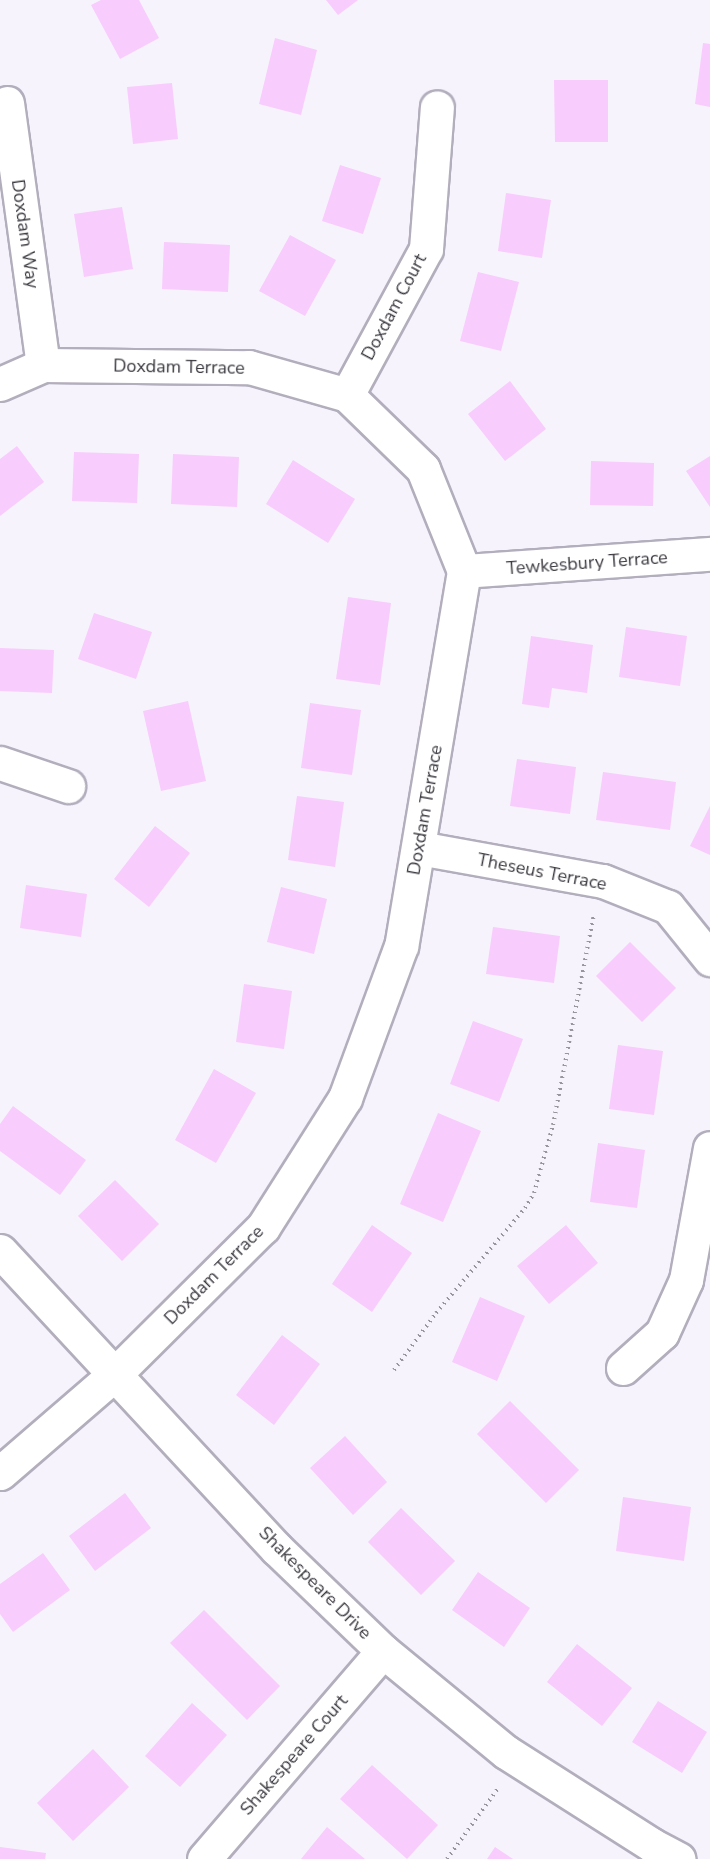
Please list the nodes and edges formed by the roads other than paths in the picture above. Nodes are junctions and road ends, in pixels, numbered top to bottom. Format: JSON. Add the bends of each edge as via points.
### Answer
{"nodes":[{"id":1,"x":7,"y":104,"type":"dead end"},
{"id":2,"x":437,"y":107,"type":"dead end"},
{"id":3,"x":43,"y":365,"type":"junction"},
{"id":4,"x":0,"y":384,"type":"edge"},
{"id":5,"x":348,"y":395,"type":"junction"},
{"id":6,"x":710,"y":554,"type":"edge"},
{"id":7,"x":464,"y":571,"type":"junction"},
{"id":8,"x":0,"y":763,"type":"edge"},
{"id":9,"x":68,"y":786,"type":"dead end"},
{"id":10,"x":419,"y":848,"type":"junction"},
{"id":11,"x":710,"y":959,"type":"edge"},
{"id":12,"x":710,"y":1148,"type":"edge"},
{"id":13,"x":0,"y":1251,"type":"edge"},
{"id":14,"x":623,"y":1368,"type":"dead end"},
{"id":15,"x":116,"y":1373,"type":"junction"},
{"id":16,"x":0,"y":1473,"type":"edge"},
{"id":17,"x":383,"y":1651,"type":"junction"},
{"id":18,"x":658,"y":1854,"type":"edge"},
{"id":19,"x":204,"y":1859,"type":"edge"}],
"edges":[{"from":1,"to":3,"type":"street","name":"Doxdam Way"},
{"from":2,"to":5,"type":"street","name":"Doxdam Court","via":[[426,249]]},
{"from":3,"to":4,"type":"street","name":"Doxdam Terrace"},
{"from":3,"to":5,"type":"street","name":"Doxdam Terrace","via":[[249,368]]},
{"from":5,"to":7,"type":"street","name":"Doxdam Terrace","via":[[423,469]]},
{"from":6,"to":7,"type":"street","name":"Tewkesbury Terrace"},
{"from":7,"to":10,"type":"street","name":"Doxdam Terrace"},
{"from":8,"to":9,"type":"street"},
{"from":10,"to":11,"type":"street","name":"Theseus Terrace","via":[[600,881],[668,907]]},
{"from":10,"to":15,"type":"street","name":"Doxdam Terrace","via":[[401,946],[345,1098],[263,1227]]},
{"from":12,"to":14,"type":"street","via":[[686,1280],[662,1333]]},
{"from":13,"to":15,"type":"street","name":"Shakespeare Drive"},
{"from":15,"to":16,"type":"street","name":"Doxdam Terrace"},
{"from":15,"to":17,"type":"street","name":"Shakespeare Drive","via":[[278,1549]]},
{"from":17,"to":18,"type":"street","name":"Shakespeare Drive","via":[[518,1759]]},
{"from":17,"to":19,"type":"street","name":"Shakespeare Court"}]}
